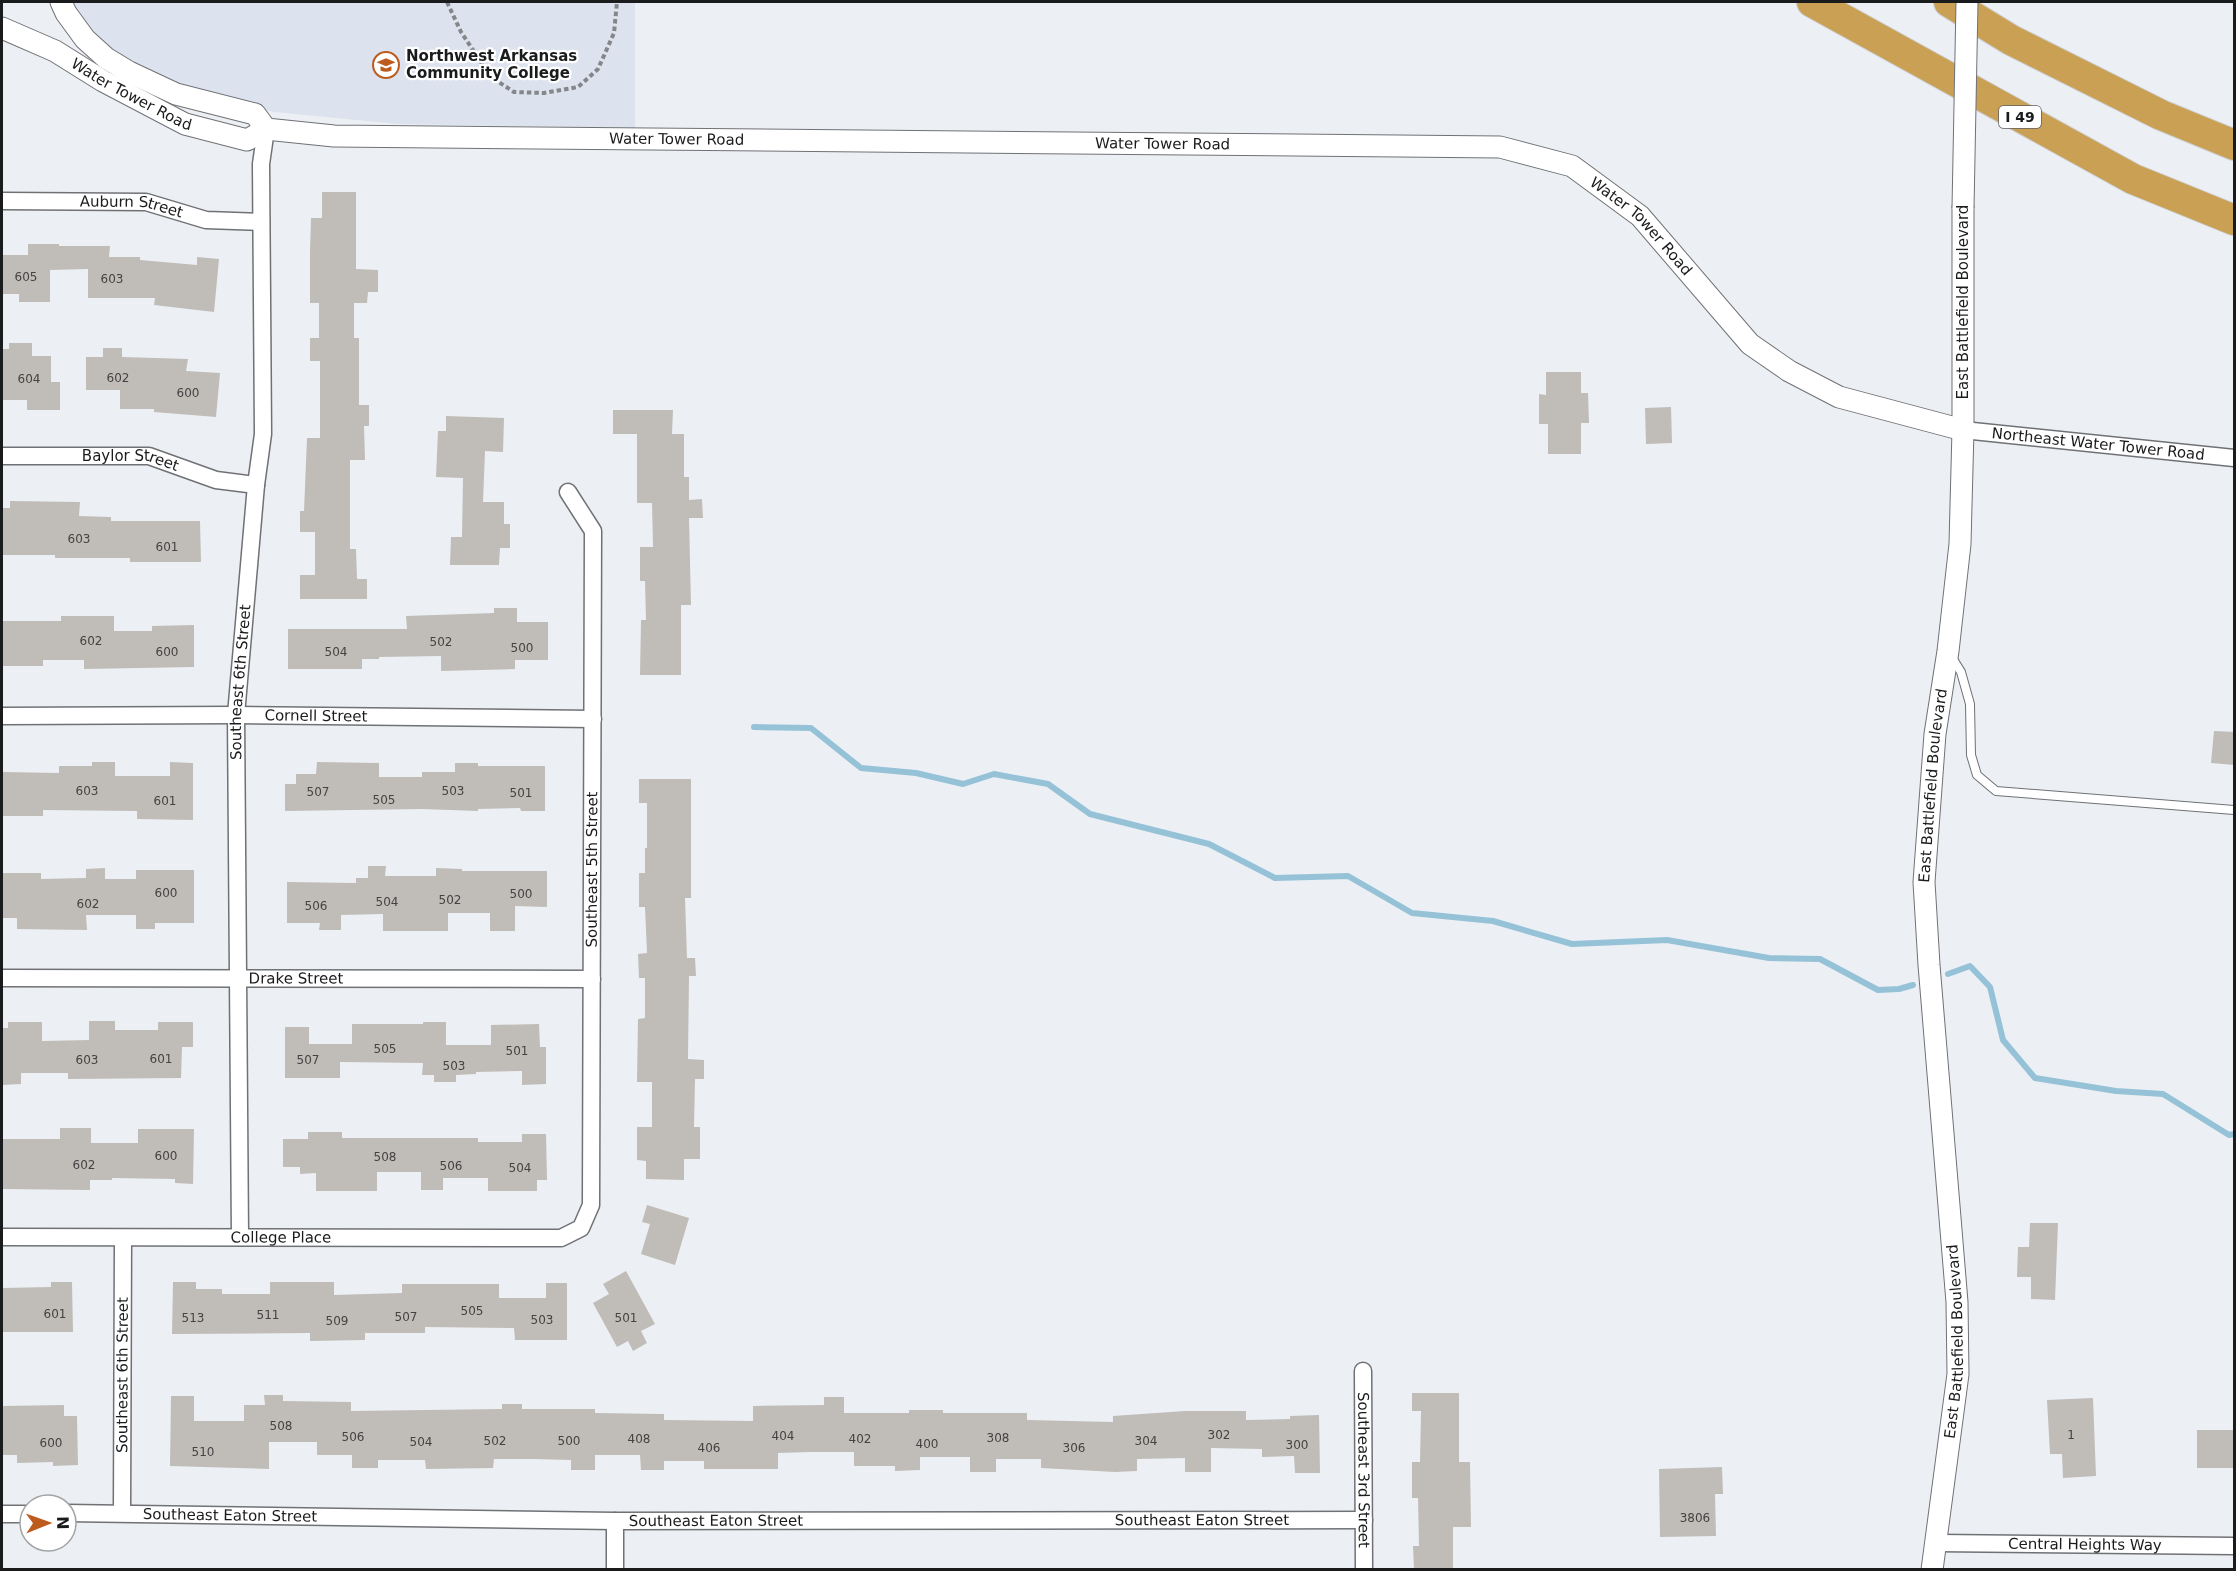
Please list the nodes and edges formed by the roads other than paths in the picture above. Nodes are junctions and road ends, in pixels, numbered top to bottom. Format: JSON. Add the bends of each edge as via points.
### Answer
{"nodes":[{"id":1,"x":61,"y":2,"type":"edge"},
{"id":2,"x":1812,"y":2,"type":"edge"},
{"id":3,"x":1949,"y":2,"type":"edge"},
{"id":4,"x":1967,"y":2,"type":"edge"},
{"id":5,"x":2,"y":27,"type":"edge"},
{"id":6,"x":266,"y":129,"type":"junction"},
{"id":7,"x":2235,"y":145,"type":"edge"},
{"id":8,"x":2,"y":201,"type":"edge"},
{"id":9,"x":2235,"y":220,"type":"edge"},
{"id":10,"x":261,"y":222,"type":"junction"},
{"id":11,"x":1963,"y":430,"type":"junction"},
{"id":12,"x":2,"y":456,"type":"edge"},
{"id":13,"x":2235,"y":458,"type":"edge"},
{"id":14,"x":256,"y":485,"type":"junction"},
{"id":15,"x":568,"y":492,"type":"dead end"},
{"id":16,"x":1948,"y":651,"type":"junction"},
{"id":17,"x":236,"y":715,"type":"junction"},
{"id":18,"x":2,"y":716,"type":"edge"},
{"id":19,"x":593,"y":719,"type":"junction"},
{"id":20,"x":2235,"y":810,"type":"edge"},
{"id":21,"x":2,"y":978,"type":"edge"},
{"id":22,"x":240,"y":978,"type":"junction"},
{"id":23,"x":592,"y":979,"type":"junction"},
{"id":24,"x":2,"y":1237,"type":"edge"},
{"id":25,"x":240,"y":1237,"type":"junction"},
{"id":26,"x":123,"y":1238,"type":"junction"},
{"id":27,"x":561,"y":1238,"type":"joint"},
{"id":28,"x":1363,"y":1371,"type":"dead end"},
{"id":29,"x":122,"y":1513,"type":"junction"},
{"id":30,"x":2,"y":1514,"type":"edge"},
{"id":31,"x":18,"y":1514,"type":"edge"},
{"id":32,"x":78,"y":1514,"type":"edge"},
{"id":33,"x":1364,"y":1520,"type":"junction"},
{"id":34,"x":615,"y":1521,"type":"junction"},
{"id":35,"x":1937,"y":1543,"type":"junction"},
{"id":36,"x":2235,"y":1546,"type":"edge"},
{"id":37,"x":615,"y":1569,"type":"edge"},
{"id":38,"x":1364,"y":1569,"type":"edge"},
{"id":39,"x":1932,"y":1569,"type":"edge"}],
"edges":[{"from":1,"to":6,"type":"street","name":"Water Tower Road","via":[[85,39],[106,58],[176,94],[255,114]]},
{"from":2,"to":9,"type":"highway","number":"I 49","via":[[2133,179]]},
{"from":3,"to":7,"type":"highway","via":[[2021,45],[2161,115]]},
{"from":4,"to":11,"type":"street","name":"East Battlefield Boulevard","bridge":true},
{"from":5,"to":6,"type":"street","name":"Water Tower Road","via":[[55,51],[185,124],[247,140]]},
{"from":6,"to":10,"type":"street","name":"Southeast 6th Street","via":[[261,164]]},
{"from":6,"to":11,"type":"street","name":"Water Tower Road","via":[[334,136],[1500,147],[1572,166],[1640,216],[1750,344],[1789,371],[1839,397]]},
{"from":8,"to":10,"type":"street","name":"Auburn Street","via":[[146,202],[206,220]]},
{"from":10,"to":14,"type":"street","name":"Southeast 6th Street","via":[[263,434]]},
{"from":11,"to":13,"type":"street","name":"Northeast Water Tower Road"},
{"from":11,"to":16,"type":"street","name":"East Battlefield Boulevard","via":[[1960,544]]},
{"from":12,"to":14,"type":"street","name":"Baylor Street","via":[[149,456],[216,480]]},
{"from":14,"to":17,"type":"street","name":"Southeast 6th Street"},
{"from":15,"to":19,"type":"street","name":"Southeast 5th Street","via":[[593,531]]},
{"from":16,"to":20,"type":"lane","via":[[1961,672],[1970,704],[1971,755],[1977,775],[1996,791]]},
{"from":16,"to":35,"type":"street","name":"East Battlefield Boulevard","via":[[1935,734],[1924,882],[1957,1302],[1958,1374]]},
{"from":17,"to":18,"type":"street","name":"Cornell Street"},
{"from":17,"to":19,"type":"street","name":"Cornell Street"},
{"from":17,"to":22,"type":"street","name":"Southeast 6th Street"},
{"from":19,"to":23,"type":"street","name":"Southeast 5th Street"},
{"from":21,"to":22,"type":"street","name":"Drake Street"},
{"from":22,"to":23,"type":"street","name":"Drake Street"},
{"from":22,"to":25,"type":"street","name":"Southeast 6th Street"},
{"from":23,"to":27,"type":"street","name":"Southeast 5th Street","via":[[591,1205],[581,1228]]},
{"from":24,"to":26,"type":"street","name":"College Place"},
{"from":25,"to":26,"type":"street","name":"College Place"},
{"from":25,"to":27,"type":"street","name":"College Place"},
{"from":26,"to":29,"type":"street","name":"Southeast 6th Street"},
{"from":28,"to":33,"type":"street","name":"Southeast 3rd Street"},
{"from":29,"to":32,"type":"street","name":"Southeast Eaton Street"},
{"from":29,"to":34,"type":"street","name":"Southeast Eaton Street"},
{"from":30,"to":31,"type":"street"},
{"from":33,"to":34,"type":"street","name":"Southeast Eaton Street"},
{"from":33,"to":38,"type":"street","name":"Southeast 3rd Street"},
{"from":34,"to":37,"type":"street"},
{"from":35,"to":36,"type":"street","name":"Central Heights Way"},
{"from":35,"to":39,"type":"street","name":"East Battlefield Boulevard"}]}
